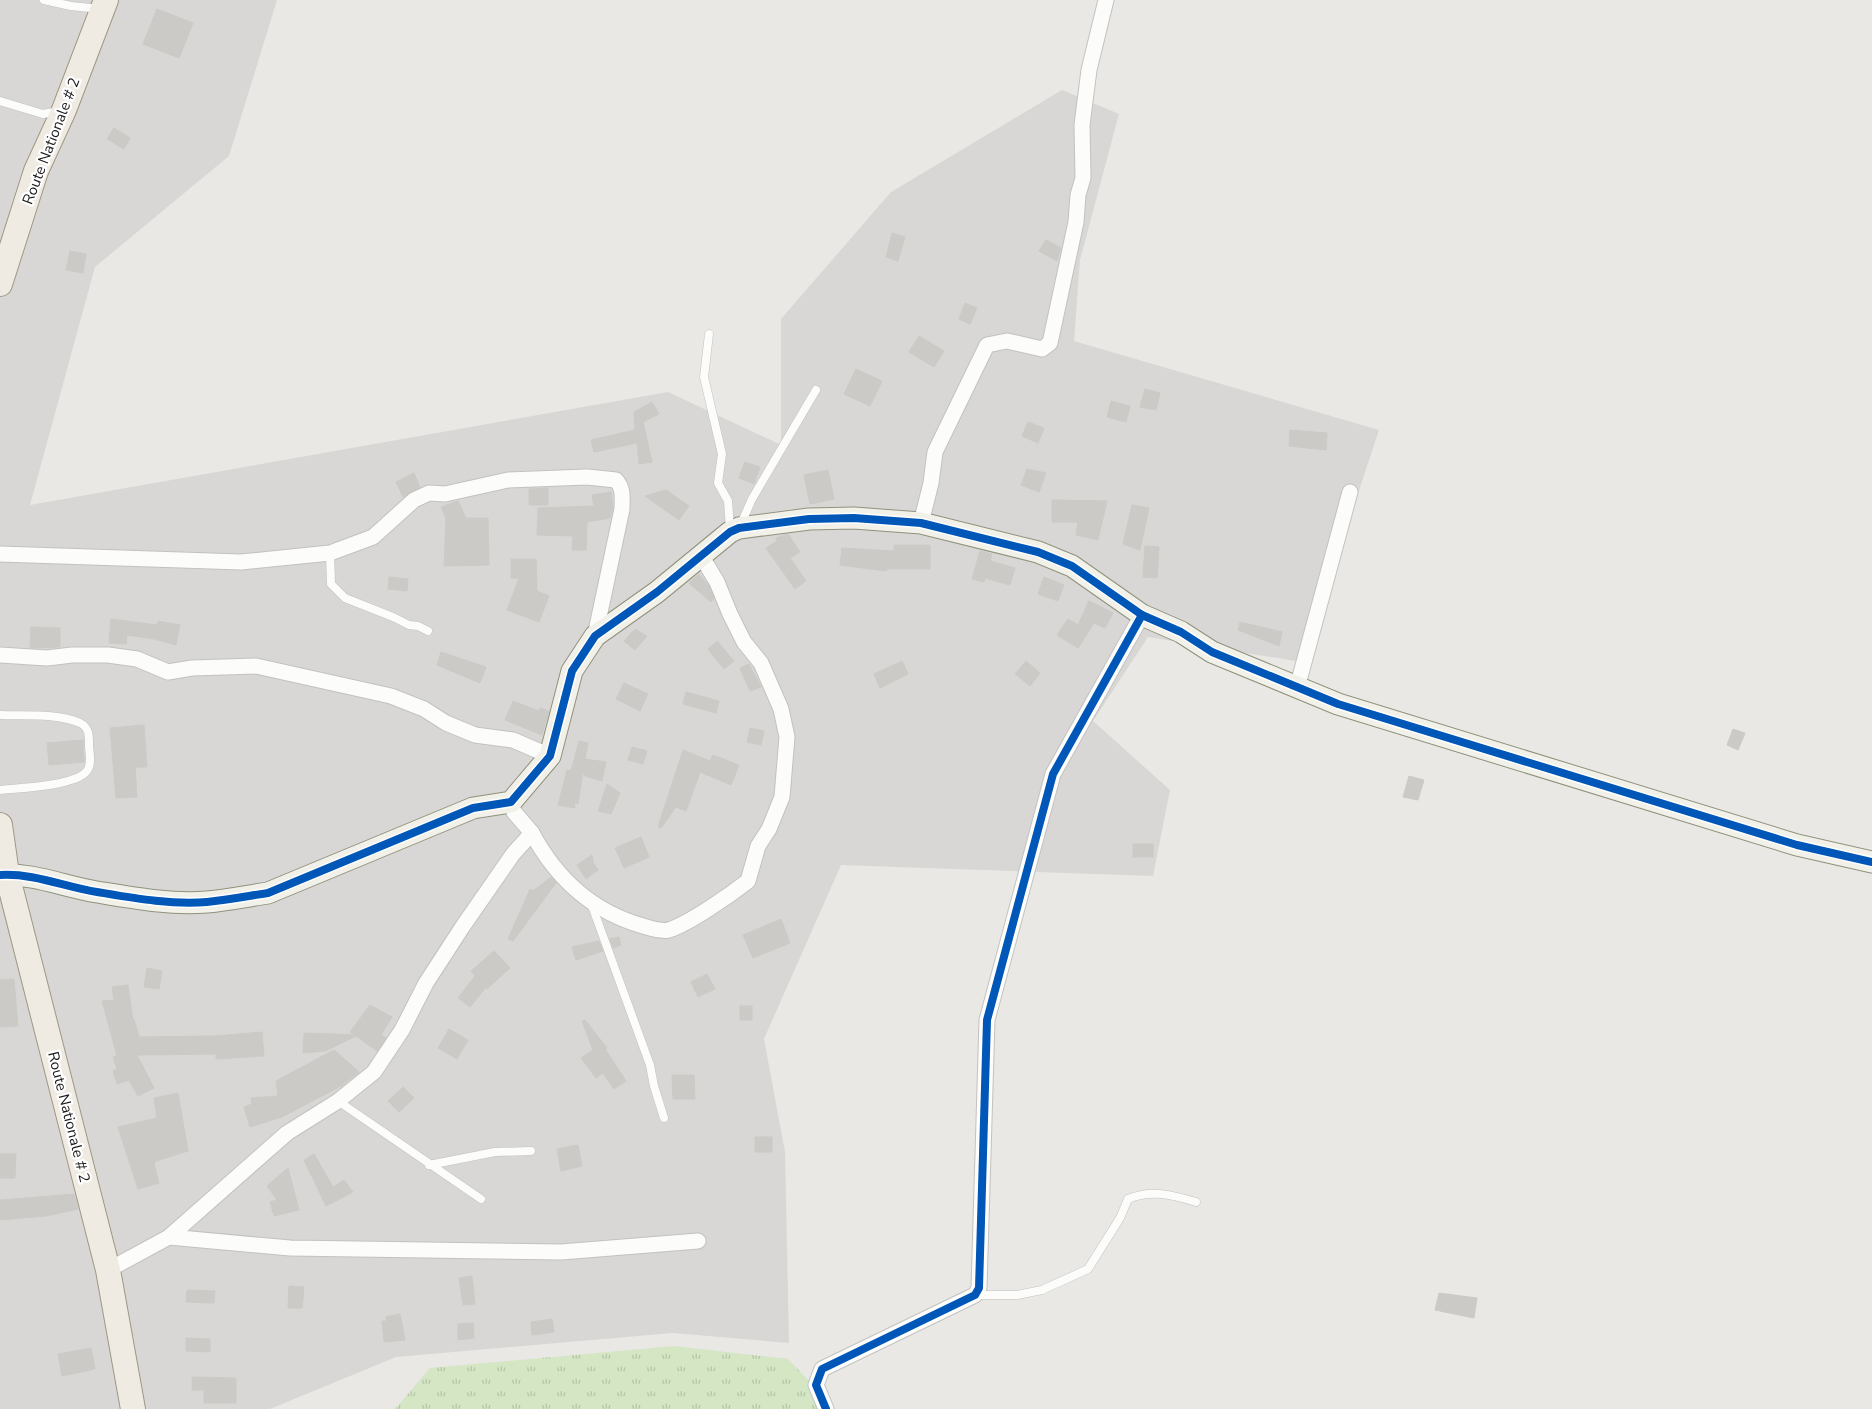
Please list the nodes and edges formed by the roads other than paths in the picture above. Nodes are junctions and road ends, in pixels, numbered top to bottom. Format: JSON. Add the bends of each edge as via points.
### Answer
{"nodes":[{"id":1,"x":44,"y":0,"type":"edge"},
{"id":2,"x":1106,"y":0,"type":"edge"},
{"id":3,"x":104,"y":4,"type":"edge"},
{"id":4,"x":0,"y":102,"type":"edge"},
{"id":5,"x":64,"y":110,"type":"junction"},
{"id":6,"x":0,"y":284,"type":"edge"},
{"id":7,"x":709,"y":334,"type":"dead end"},
{"id":8,"x":816,"y":390,"type":"dead end"},
{"id":9,"x":1350,"y":492,"type":"dead end"},
{"id":10,"x":921,"y":523,"type":"junction"},
{"id":11,"x":734,"y":530,"type":"junction"},
{"id":12,"x":330,"y":553,"type":"junction"},
{"id":13,"x":0,"y":554,"type":"edge"},
{"id":14,"x":700,"y":554,"type":"junction"},
{"id":15,"x":1142,"y":615,"type":"junction"},
{"id":16,"x":428,"y":631,"type":"dead end"},
{"id":17,"x":595,"y":636,"type":"junction"},
{"id":18,"x":0,"y":655,"type":"edge"},
{"id":19,"x":1297,"y":688,"type":"junction"},
{"id":20,"x":0,"y":715,"type":"edge"},
{"id":21,"x":550,"y":756,"type":"junction"},
{"id":22,"x":0,"y":790,"type":"edge"},
{"id":23,"x":510,"y":802,"type":"junction"},
{"id":24,"x":532,"y":832,"type":"junction"},
{"id":25,"x":1,"y":836,"type":"edge"},
{"id":26,"x":1872,"y":862,"type":"edge"},
{"id":27,"x":3,"y":874,"type":"edge"},
{"id":28,"x":591,"y":903,"type":"junction"},
{"id":29,"x":338,"y":1101,"type":"junction"},
{"id":30,"x":664,"y":1118,"type":"dead end"},
{"id":31,"x":530,"y":1151,"type":"dead end"},
{"id":32,"x":429,"y":1165,"type":"junction"},
{"id":33,"x":481,"y":1199,"type":"dead end"},
{"id":34,"x":1196,"y":1202,"type":"dead end"},
{"id":35,"x":169,"y":1237,"type":"junction"},
{"id":36,"x":698,"y":1241,"type":"dead end"},
{"id":37,"x":108,"y":1270,"type":"junction"},
{"id":38,"x":975,"y":1295,"type":"junction"},
{"id":39,"x":133,"y":1409,"type":"edge"},
{"id":40,"x":826,"y":1409,"type":"edge"}],
"edges":[{"from":1,"to":3,"type":"lane","via":[[71,6]]},
{"from":2,"to":10,"type":"street","via":[[1085,98],[1083,178],[1076,222],[1050,344],[1042,348],[1007,341],[987,344],[935,452]]},
{"from":3,"to":5,"type":"main road","name":"Route Nationale # 2"},
{"from":4,"to":5,"type":"lane","via":[[42,114]]},
{"from":5,"to":6,"type":"main road","name":"Route Nationale # 2","via":[[36,171]]},
{"from":7,"to":11,"type":"lane","via":[[704,377],[722,454],[718,483],[728,502]]},
{"from":8,"to":11,"type":"lane"},
{"from":9,"to":19,"type":"street"},
{"from":10,"to":11,"type":"street","via":[[809,519]]},
{"from":10,"to":15,"type":"street","via":[[1038,552],[1072,566]]},
{"from":11,"to":14,"type":"street"},
{"from":12,"to":13,"type":"street","via":[[241,562]]},
{"from":12,"to":16,"type":"lane","via":[[331,584],[345,598]]},
{"from":12,"to":17,"type":"street","via":[[373,537],[414,500],[429,493],[445,494],[508,480],[587,477],[616,480],[622,493],[622,509]]},
{"from":14,"to":17,"type":"street","via":[[656,592]]},
{"from":14,"to":28,"type":"street","via":[[717,582],[744,642],[761,663],[781,709],[787,737],[782,797],[758,846],[748,882],[691,918],[668,930],[653,929],[619,919]]},
{"from":15,"to":19,"type":"street","via":[[1181,632],[1212,652]]},
{"from":15,"to":38,"type":"street","via":[[1053,774],[987,1020],[979,1288]]},
{"from":17,"to":21,"type":"street","via":[[572,671]]},
{"from":18,"to":21,"type":"street","via":[[47,658],[108,655],[137,659],[168,672],[256,666],[391,696],[475,735],[513,740]]},
{"from":19,"to":26,"type":"street","via":[[1447,740],[1797,846]]},
{"from":20,"to":22,"type":"lane","via":[[67,719],[85,726],[90,765],[86,773],[46,786]]},
{"from":21,"to":23,"type":"street"},
{"from":23,"to":24,"type":"street","via":[[514,812]]},
{"from":23,"to":27,"type":"street","via":[[473,808],[268,893],[242,897],[175,902],[95,892],[44,879]]},
{"from":24,"to":28,"type":"street","via":[[550,864]]},
{"from":24,"to":29,"type":"street","via":[[426,982],[402,1030],[374,1072]]},
{"from":25,"to":27,"type":"main road","name":"Route Nationale # 2"},
{"from":27,"to":37,"type":"main road","name":"Route Nationale # 2"},
{"from":28,"to":30,"type":"lane","via":[[650,1065]]},
{"from":29,"to":32,"type":"lane"},
{"from":29,"to":35,"type":"street","via":[[287,1133]]},
{"from":31,"to":32,"type":"lane","via":[[495,1152]]},
{"from":32,"to":33,"type":"lane"},
{"from":34,"to":38,"type":"lane","via":[[1172,1195],[1142,1193],[1128,1199],[1088,1269],[1042,1290],[1018,1295]]},
{"from":35,"to":36,"type":"street","via":[[290,1248],[561,1252]]},
{"from":35,"to":37,"type":"street"},
{"from":37,"to":39,"type":"main road","name":"Route Nationale # 2"},
{"from":38,"to":40,"type":"street","via":[[822,1369],[816,1385]]}]}
